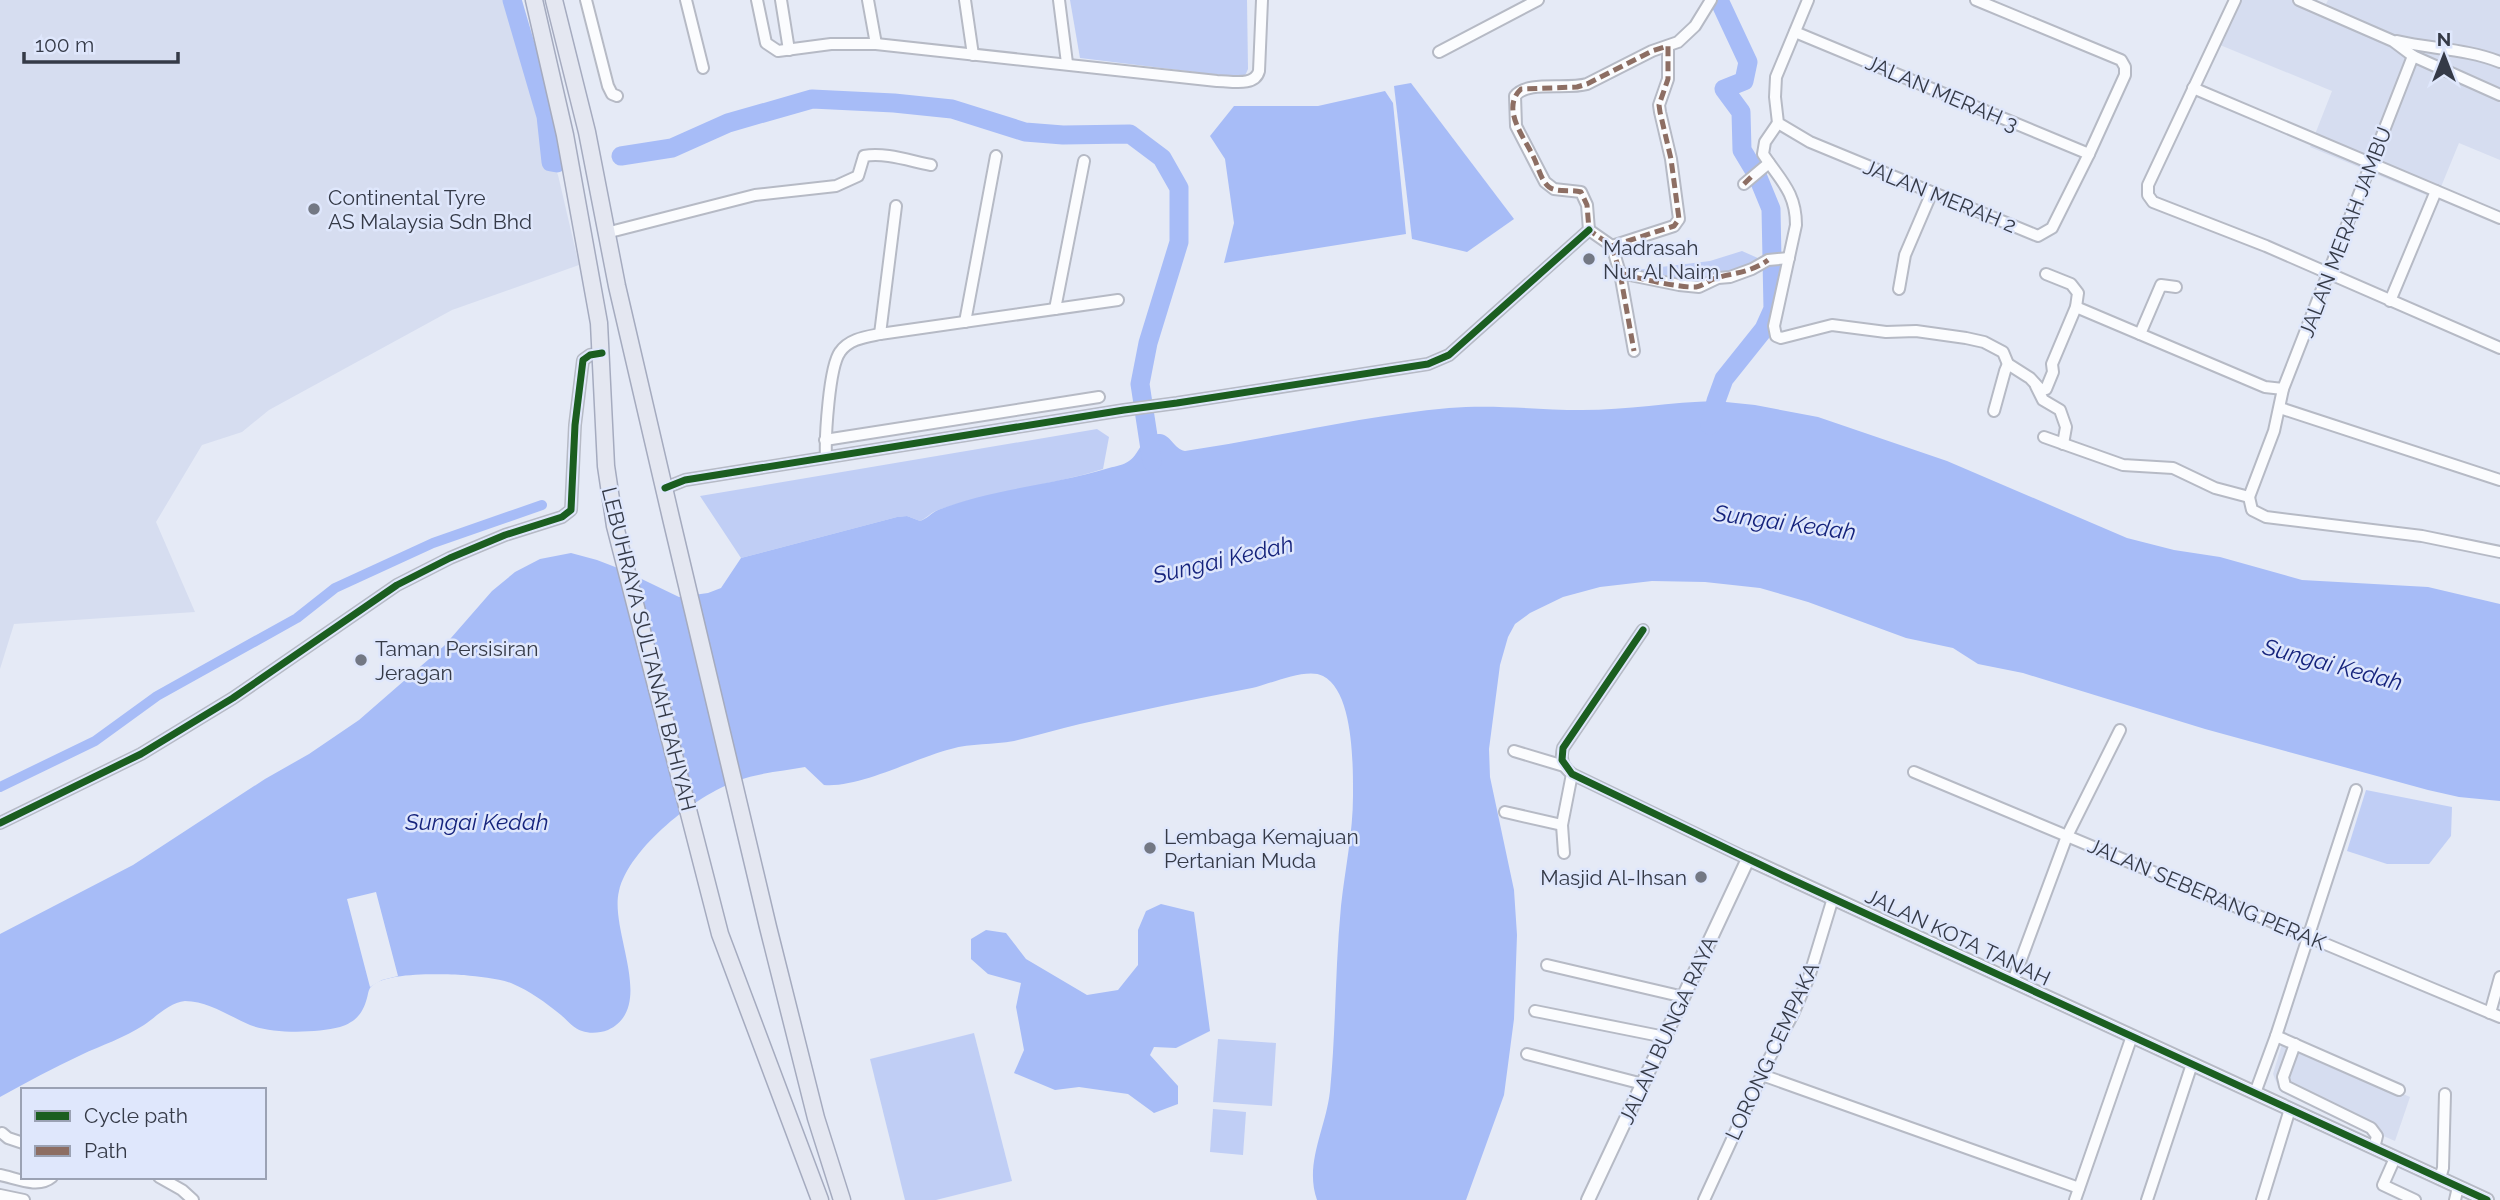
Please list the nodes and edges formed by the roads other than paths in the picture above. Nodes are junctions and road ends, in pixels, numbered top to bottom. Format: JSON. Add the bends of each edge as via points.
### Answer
{"nodes":[{"id":1,"x":534,"y":0,"type":"edge"},
{"id":2,"x":554,"y":0,"type":"edge"},
{"id":3,"x":586,"y":0,"type":"edge"},
{"id":4,"x":685,"y":0,"type":"edge"},
{"id":5,"x":757,"y":0,"type":"edge"},
{"id":6,"x":780,"y":0,"type":"edge"},
{"id":7,"x":868,"y":0,"type":"edge"},
{"id":8,"x":965,"y":0,"type":"edge"},
{"id":9,"x":1059,"y":0,"type":"edge"},
{"id":10,"x":1262,"y":0,"type":"edge"},
{"id":11,"x":1538,"y":0,"type":"edge"},
{"id":12,"x":1711,"y":0,"type":"edge"},
{"id":13,"x":1808,"y":0,"type":"edge"},
{"id":14,"x":1976,"y":0,"type":"edge"},
{"id":15,"x":2235,"y":0,"type":"edge"},
{"id":16,"x":2299,"y":0,"type":"edge"},
{"id":17,"x":2333,"y":0,"type":"edge"},
{"id":18,"x":2327,"y":12,"type":"junction"},
{"id":19,"x":1795,"y":32,"type":"junction"},
{"id":20,"x":2393,"y":41,"type":"junction"},
{"id":21,"x":876,"y":44,"type":"junction"},
{"id":22,"x":1668,"y":46,"type":"junction"},
{"id":23,"x":789,"y":50,"type":"junction"},
{"id":24,"x":1439,"y":52,"type":"dead end"},
{"id":25,"x":973,"y":55,"type":"junction"},
{"id":26,"x":2413,"y":56,"type":"junction"},
{"id":27,"x":2500,"y":62,"type":"edge"},
{"id":28,"x":1067,"y":63,"type":"junction"},
{"id":29,"x":703,"y":68,"type":"dead end"},
{"id":30,"x":2193,"y":88,"type":"junction"},
{"id":31,"x":2500,"y":95,"type":"edge"},
{"id":32,"x":617,"y":96,"type":"dead end"},
{"id":33,"x":1778,"y":124,"type":"junction"},
{"id":34,"x":2089,"y":154,"type":"junction"},
{"id":35,"x":996,"y":156,"type":"dead end"},
{"id":36,"x":1084,"y":161,"type":"dead end"},
{"id":37,"x":2372,"y":164,"type":"junction"},
{"id":38,"x":931,"y":165,"type":"dead end"},
{"id":39,"x":1766,"y":166,"type":"junction"},
{"id":40,"x":1748,"y":180,"type":"dead end"},
{"id":41,"x":2436,"y":191,"type":"junction"},
{"id":42,"x":1932,"y":192,"type":"junction"},
{"id":43,"x":896,"y":206,"type":"dead end"},
{"id":44,"x":2500,"y":218,"type":"edge"},
{"id":45,"x":1589,"y":230,"type":"junction"},
{"id":46,"x":606,"y":233,"type":"junction"},
{"id":47,"x":1612,"y":246,"type":"junction"},
{"id":48,"x":1785,"y":259,"type":"junction"},
{"id":49,"x":1620,"y":273,"type":"junction"},
{"id":50,"x":2046,"y":274,"type":"dead end"},
{"id":51,"x":2328,"y":274,"type":"junction"},
{"id":52,"x":2176,"y":287,"type":"dead end"},
{"id":53,"x":1899,"y":289,"type":"dead end"},
{"id":54,"x":1118,"y":300,"type":"dead end"},
{"id":55,"x":2390,"y":301,"type":"junction"},
{"id":56,"x":2076,"y":307,"type":"junction"},
{"id":57,"x":1055,"y":309,"type":"junction"},
{"id":58,"x":965,"y":322,"type":"junction"},
{"id":59,"x":880,"y":334,"type":"junction"},
{"id":60,"x":2140,"y":334,"type":"junction"},
{"id":61,"x":2500,"y":348,"type":"edge"},
{"id":62,"x":1634,"y":351,"type":"dead end"},
{"id":63,"x":602,"y":353,"type":"junction"},
{"id":64,"x":2008,"y":364,"type":"junction"},
{"id":65,"x":2036,"y":386,"type":"junction"},
{"id":66,"x":2283,"y":389,"type":"junction"},
{"id":67,"x":1099,"y":397,"type":"dead end"},
{"id":68,"x":2280,"y":408,"type":"junction"},
{"id":69,"x":1994,"y":411,"type":"dead end"},
{"id":70,"x":2044,"y":437,"type":"dead end"},
{"id":71,"x":825,"y":440,"type":"junction"},
{"id":72,"x":2063,"y":444,"type":"junction"},
{"id":73,"x":826,"y":457,"type":"junction"},
{"id":74,"x":2500,"y":480,"type":"edge"},
{"id":75,"x":664,"y":488,"type":"junction"},
{"id":76,"x":2249,"y":497,"type":"junction"},
{"id":77,"x":2500,"y":552,"type":"edge"},
{"id":78,"x":1643,"y":629,"type":"dead end"},
{"id":79,"x":2120,"y":730,"type":"dead end"},
{"id":80,"x":1514,"y":751,"type":"dead end"},
{"id":81,"x":1568,"y":770,"type":"junction"},
{"id":82,"x":1914,"y":772,"type":"dead end"},
{"id":83,"x":2356,"y":790,"type":"dead end"},
{"id":84,"x":1505,"y":811,"type":"dead end"},
{"id":85,"x":0,"y":823,"type":"edge"},
{"id":86,"x":1562,"y":825,"type":"junction"},
{"id":87,"x":2067,"y":836,"type":"junction"},
{"id":88,"x":1564,"y":853,"type":"dead end"},
{"id":89,"x":1748,"y":859,"type":"junction"},
{"id":90,"x":1833,"y":898,"type":"junction"},
{"id":91,"x":2308,"y":937,"type":"junction"},
{"id":92,"x":1547,"y":965,"type":"dead end"},
{"id":93,"x":2500,"y":977,"type":"edge"},
{"id":94,"x":2013,"y":981,"type":"junction"},
{"id":95,"x":1684,"y":997,"type":"junction"},
{"id":96,"x":1535,"y":1012,"type":"dead end"},
{"id":97,"x":2495,"y":1015,"type":"edge"},
{"id":98,"x":2132,"y":1036,"type":"junction"},
{"id":99,"x":2276,"y":1036,"type":"junction"},
{"id":100,"x":1665,"y":1037,"type":"junction"},
{"id":101,"x":2295,"y":1044,"type":"junction"},
{"id":102,"x":1527,"y":1054,"type":"dead end"},
{"id":103,"x":2192,"y":1064,"type":"junction"},
{"id":104,"x":1762,"y":1075,"type":"junction"},
{"id":105,"x":1643,"y":1084,"type":"junction"},
{"id":106,"x":2399,"y":1090,"type":"dead end"},
{"id":107,"x":2255,"y":1093,"type":"junction"},
{"id":108,"x":2445,"y":1094,"type":"dead end"},
{"id":109,"x":2290,"y":1109,"type":"junction"},
{"id":110,"x":2,"y":1133,"type":"edge"},
{"id":111,"x":21,"y":1142,"type":"edge"},
{"id":112,"x":2374,"y":1148,"type":"junction"},
{"id":113,"x":2395,"y":1157,"type":"junction"},
{"id":114,"x":0,"y":1175,"type":"edge"},
{"id":115,"x":2440,"y":1178,"type":"junction"},
{"id":116,"x":50,"y":1179,"type":"edge"},
{"id":117,"x":163,"y":1179,"type":"edge"},
{"id":118,"x":2458,"y":1186,"type":"junction"},
{"id":119,"x":2079,"y":1188,"type":"junction"},
{"id":120,"x":0,"y":1195,"type":"edge"},
{"id":121,"x":24,"y":1200,"type":"edge"},
{"id":122,"x":192,"y":1200,"type":"edge"},
{"id":123,"x":820,"y":1200,"type":"edge"},
{"id":124,"x":842,"y":1200,"type":"edge"},
{"id":125,"x":1588,"y":1200,"type":"edge"},
{"id":126,"x":1704,"y":1200,"type":"edge"},
{"id":127,"x":2075,"y":1200,"type":"edge"},
{"id":128,"x":2147,"y":1200,"type":"edge"},
{"id":129,"x":2262,"y":1200,"type":"edge"},
{"id":130,"x":2415,"y":1200,"type":"edge"},
{"id":131,"x":2455,"y":1200,"type":"edge"},
{"id":132,"x":2487,"y":1200,"type":"edge"}],
"edges":[{"from":1,"to":63,"type":"main road","name":"LEBUHRAYA SULTANAH BAHIYAH","via":[[565,135]]},
{"from":2,"to":46,"type":"main road"},
{"from":3,"to":32,"type":"street","via":[[608,86]]},
{"from":4,"to":29,"type":"street"},
{"from":5,"to":23,"type":"street","via":[[766,43],[778,51]]},
{"from":6,"to":23,"type":"street"},
{"from":7,"to":21,"type":"street"},
{"from":8,"to":25,"type":"street"},
{"from":9,"to":28,"type":"street"},
{"from":10,"to":28,"type":"street","via":[[1257,78],[1252,81]]},
{"from":11,"to":24,"type":"street"},
{"from":12,"to":22,"type":"street","via":[[1695,26]]},
{"from":13,"to":19,"type":"street"},
{"from":14,"to":34,"type":"street","name":"JALAN MERAH 2","via":[[2121,60],[2125,75]]},
{"from":15,"to":30,"type":"street"},
{"from":16,"to":18,"type":"street"},
{"from":17,"to":18,"type":"street"},
{"from":18,"to":20,"type":"street"},
{"from":19,"to":33,"type":"street","via":[[1776,77]]},
{"from":19,"to":34,"type":"street","name":"JALAN MERAH 3"},
{"from":20,"to":26,"type":"street"},
{"from":20,"to":27,"type":"street","via":[[2477,53]]},
{"from":21,"to":23,"type":"street"},
{"from":21,"to":25,"type":"street"},
{"from":22,"to":45,"type":"street","via":[[1587,84],[1526,87],[1515,96],[1516,126],[1545,182],[1554,189],[1581,192]]},
{"from":22,"to":47,"type":"street","via":[[1668,79],[1659,105],[1678,223]]},
{"from":25,"to":28,"type":"street"},
{"from":26,"to":31,"type":"street"},
{"from":26,"to":37,"type":"street","name":"JALAN MERAH JAMBU"},
{"from":30,"to":37,"type":"street"},
{"from":30,"to":51,"type":"street","via":[[2148,185],[2153,202]]},
{"from":33,"to":39,"type":"street","via":[[1762,148]]},
{"from":33,"to":42,"type":"street","name":"JALAN MERAH 2","via":[[1810,142]]},
{"from":34,"to":42,"type":"street","name":"JALAN MERAH 2","via":[[2052,228],[2038,236]]},
{"from":35,"to":58,"type":"street"},
{"from":36,"to":57,"type":"street"},
{"from":37,"to":41,"type":"street"},
{"from":37,"to":51,"type":"street","name":"JALAN MERAH JAMBU"},
{"from":38,"to":46,"type":"street","via":[[868,155],[858,176],[836,186],[755,195]]},
{"from":39,"to":40,"type":"street"},
{"from":39,"to":48,"type":"street","via":[[1795,204],[1796,225]]},
{"from":41,"to":44,"type":"street"},
{"from":41,"to":55,"type":"street"},
{"from":42,"to":53,"type":"street","via":[[1905,255]]},
{"from":43,"to":59,"type":"street"},
{"from":45,"to":47,"type":"street"},
{"from":45,"to":73,"type":"street","via":[[1439,361]]},
{"from":46,"to":75,"type":"main road"},
{"from":47,"to":49,"type":"street"},
{"from":48,"to":49,"type":"street","via":[[1768,260],[1699,287]]},
{"from":48,"to":64,"type":"street","via":[[1776,336],[1832,325],[1916,331],[1984,342],[2003,352]]},
{"from":49,"to":62,"type":"street"},
{"from":50,"to":56,"type":"street","via":[[2076,288]]},
{"from":51,"to":55,"type":"street"},
{"from":51,"to":66,"type":"street","name":"JALAN MERAH JAMBU"},
{"from":52,"to":60,"type":"street","via":[[2161,285]]},
{"from":54,"to":57,"type":"street"},
{"from":55,"to":61,"type":"street"},
{"from":56,"to":60,"type":"street"},
{"from":56,"to":65,"type":"street","via":[[2046,389]]},
{"from":57,"to":58,"type":"street"},
{"from":58,"to":59,"type":"street"},
{"from":59,"to":71,"type":"street","via":[[858,338],[839,352]]},
{"from":60,"to":66,"type":"street","via":[[2265,387]]},
{"from":63,"to":85,"type":"street","via":[[583,360],[571,510],[450,558],[397,585],[233,698],[141,754]]},
{"from":63,"to":123,"type":"main road","name":"LEBUHRAYA SULTANAH BAHIYAH","via":[[606,466],[615,526],[690,818],[720,934]]},
{"from":64,"to":65,"type":"street"},
{"from":64,"to":69,"type":"street"},
{"from":65,"to":72,"type":"street","via":[[2043,400],[2060,410],[2067,427]]},
{"from":66,"to":68,"type":"street","name":"JALAN MERAH JAMBU"},
{"from":67,"to":71,"type":"street"},
{"from":68,"to":74,"type":"street"},
{"from":68,"to":76,"type":"street","name":"JALAN MERAH JAMBU"},
{"from":70,"to":72,"type":"street"},
{"from":71,"to":73,"type":"street"},
{"from":72,"to":76,"type":"street","via":[[2123,465],[2173,468],[2215,488]]},
{"from":73,"to":75,"type":"street"},
{"from":75,"to":124,"type":"main road","via":[[816,1118]]},
{"from":76,"to":77,"type":"street","via":[[2252,510],[2266,517],[2422,536]]},
{"from":78,"to":81,"type":"street","via":[[1563,748]]},
{"from":79,"to":87,"type":"street"},
{"from":80,"to":81,"type":"street","name":"JALAN KOTA TANAH"},
{"from":81,"to":86,"type":"street"},
{"from":81,"to":89,"type":"street","name":"JALAN KOTA TANAH"},
{"from":82,"to":87,"type":"street","name":"JALAN SEBERANG PERAK"},
{"from":83,"to":91,"type":"street"},
{"from":84,"to":86,"type":"street"},
{"from":86,"to":88,"type":"street"},
{"from":87,"to":91,"type":"street","name":"JALAN SEBERANG PERAK"},
{"from":87,"to":94,"type":"street"},
{"from":89,"to":90,"type":"street","name":"JALAN KOTA TANAH"},
{"from":89,"to":95,"type":"street","name":"JALAN BUNGA RAYA"},
{"from":90,"to":94,"type":"street","name":"JALAN KOTA TANAH"},
{"from":90,"to":104,"type":"street","name":"LORONG CEMPAKA","via":[[1809,977]]},
{"from":91,"to":97,"type":"street","name":"JALAN SEBERANG PERAK"},
{"from":91,"to":99,"type":"street"},
{"from":92,"to":95,"type":"street"},
{"from":93,"to":97,"type":"street"},
{"from":94,"to":98,"type":"street","name":"JALAN KOTA TANAH"},
{"from":95,"to":100,"type":"street","name":"JALAN BUNGA RAYA"},
{"from":96,"to":100,"type":"street"},
{"from":98,"to":103,"type":"street","name":"JALAN KOTA TANAH"},
{"from":98,"to":119,"type":"street"},
{"from":99,"to":101,"type":"street"},
{"from":99,"to":107,"type":"street"},
{"from":100,"to":105,"type":"street","name":"JALAN BUNGA RAYA"},
{"from":101,"to":106,"type":"street"},
{"from":101,"to":112,"type":"street","via":[[2283,1077],[2285,1086],[2371,1128],[2377,1136]]},
{"from":102,"to":105,"type":"street"},
{"from":103,"to":107,"type":"street","name":"JALAN KOTA TANAH"},
{"from":103,"to":128,"type":"street"},
{"from":104,"to":119,"type":"street"},
{"from":104,"to":126,"type":"street","name":"LORONG CEMPAKA"},
{"from":105,"to":125,"type":"street","name":"JALAN BUNGA RAYA"},
{"from":107,"to":109,"type":"street","name":"JALAN KOTA TANAH"},
{"from":108,"to":115,"type":"street"},
{"from":109,"to":112,"type":"street","name":"JALAN KOTA TANAH"},
{"from":109,"to":129,"type":"street"},
{"from":110,"to":111,"type":"street"},
{"from":112,"to":113,"type":"street","name":"JALAN KOTA TANAH"},
{"from":113,"to":115,"type":"street","name":"JALAN KOTA TANAH"},
{"from":113,"to":130,"type":"street","via":[[2384,1185]]},
{"from":114,"to":116,"type":"street","via":[[36,1183]]},
{"from":115,"to":118,"type":"street","name":"JALAN KOTA TANAH"},
{"from":117,"to":122,"type":"street"},
{"from":118,"to":131,"type":"street"},
{"from":118,"to":132,"type":"street","name":"JALAN KOTA TANAH"},
{"from":119,"to":127,"type":"street"},
{"from":120,"to":121,"type":"street"}]}
